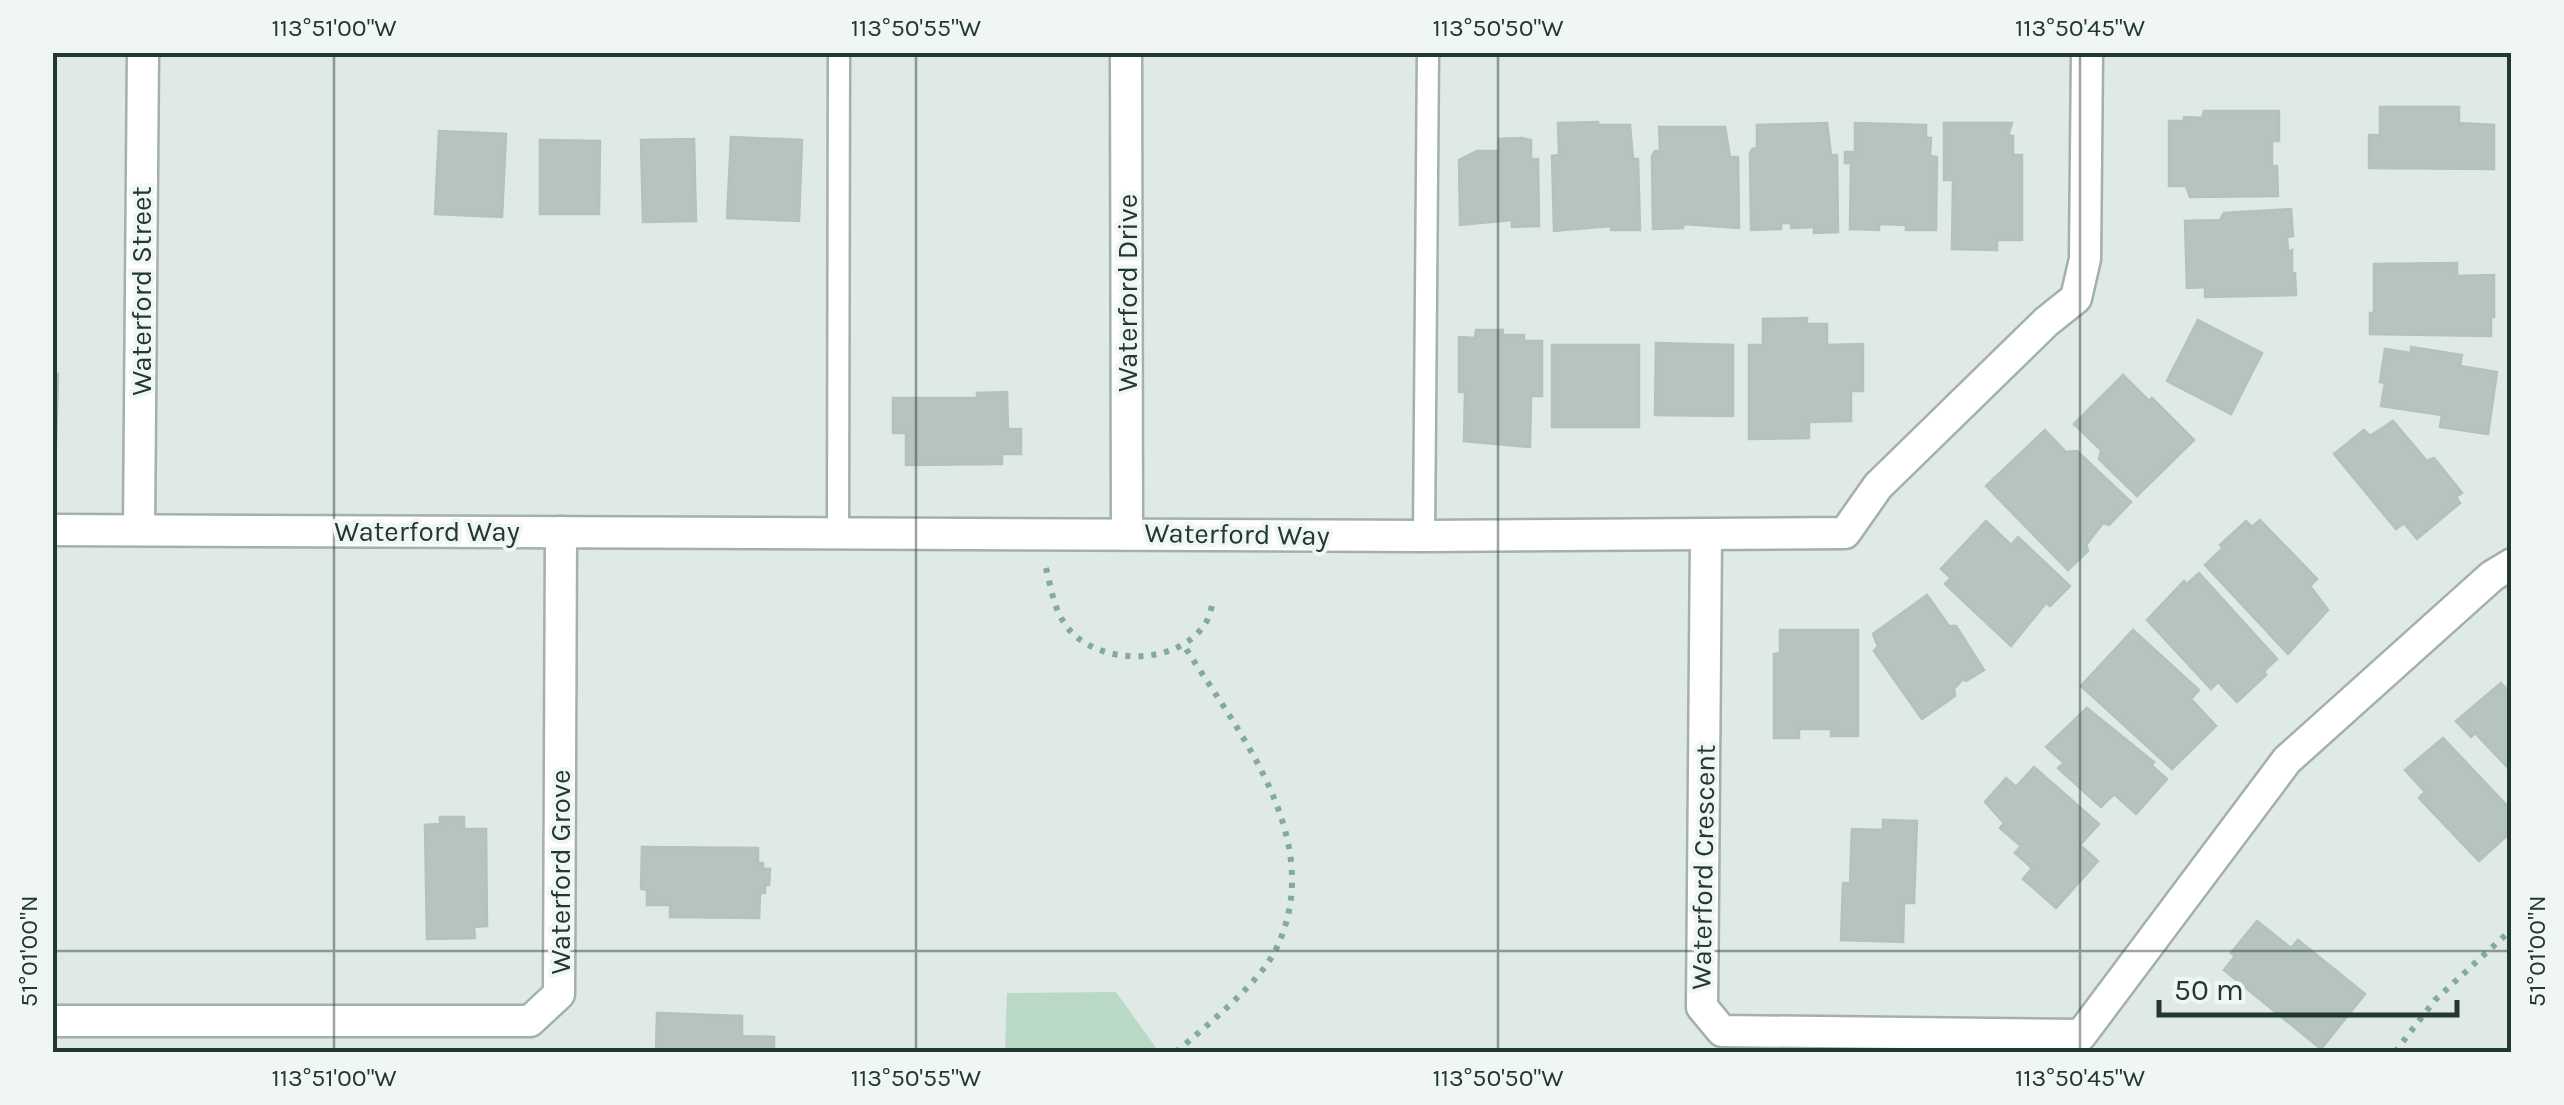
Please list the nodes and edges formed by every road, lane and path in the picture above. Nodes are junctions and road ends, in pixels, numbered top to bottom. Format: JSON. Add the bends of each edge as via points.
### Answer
{"nodes":[{"id":1,"x":143,"y":52,"type":"edge"},
{"id":2,"x":839,"y":52,"type":"edge"},
{"id":3,"x":1126,"y":52,"type":"edge"},
{"id":4,"x":1428,"y":52,"type":"edge"},
{"id":5,"x":2087,"y":52,"type":"edge"},
{"id":6,"x":139,"y":529,"type":"junction"},
{"id":7,"x":52,"y":530,"type":"edge"},
{"id":8,"x":560,"y":532,"type":"junction"},
{"id":9,"x":838,"y":532,"type":"junction"},
{"id":10,"x":1127,"y":532,"type":"junction"},
{"id":11,"x":1706,"y":535,"type":"junction"},
{"id":12,"x":1424,"y":536,"type":"junction"},
{"id":13,"x":2512,"y":564,"type":"edge"},
{"id":14,"x":1046,"y":567,"type":"dead end"},
{"id":15,"x":1213,"y":602,"type":"dead end"},
{"id":16,"x":1183,"y":644,"type":"junction"},
{"id":17,"x":2512,"y":929,"type":"edge"},
{"id":18,"x":52,"y":1021,"type":"edge"},
{"id":19,"x":1176,"y":1052,"type":"edge"},
{"id":20,"x":2395,"y":1052,"type":"edge"}],
"edges":[{"from":1,"to":6,"type":"street","name":"Waterford Street"},
{"from":2,"to":9,"type":"lane"},
{"from":3,"to":10,"type":"street","name":"Waterford Drive"},
{"from":4,"to":12,"type":"lane"},
{"from":5,"to":11,"type":"street","name":"Waterford Way","via":[[2084,259],[2076,298],[1878,486],[1845,532]]},
{"from":6,"to":7,"type":"street","name":"Waterford Way"},
{"from":6,"to":8,"type":"street","name":"Waterford Way"},
{"from":8,"to":9,"type":"street","name":"Waterford Way"},
{"from":8,"to":18,"type":"street","name":"Waterford Grove","via":[[559,994],[530,1021]]},
{"from":9,"to":10,"type":"street","name":"Waterford Way"},
{"from":10,"to":12,"type":"street","name":"Waterford Way"},
{"from":11,"to":12,"type":"street","name":"Waterford Way"},
{"from":11,"to":13,"type":"street","name":"Waterford Crescent","via":[[1702,1007],[1722,1032],[2081,1035],[2286,760]]},
{"from":14,"to":16,"type":"path","via":[[1068,629],[1092,646],[1123,657],[1156,656]]},
{"from":15,"to":16,"type":"path","via":[[1205,625]]},
{"from":16,"to":19,"type":"path","via":[[1266,776],[1288,835],[1292,906],[1276,952]]},
{"from":17,"to":20,"type":"path","via":[[2435,1000]]}]}
